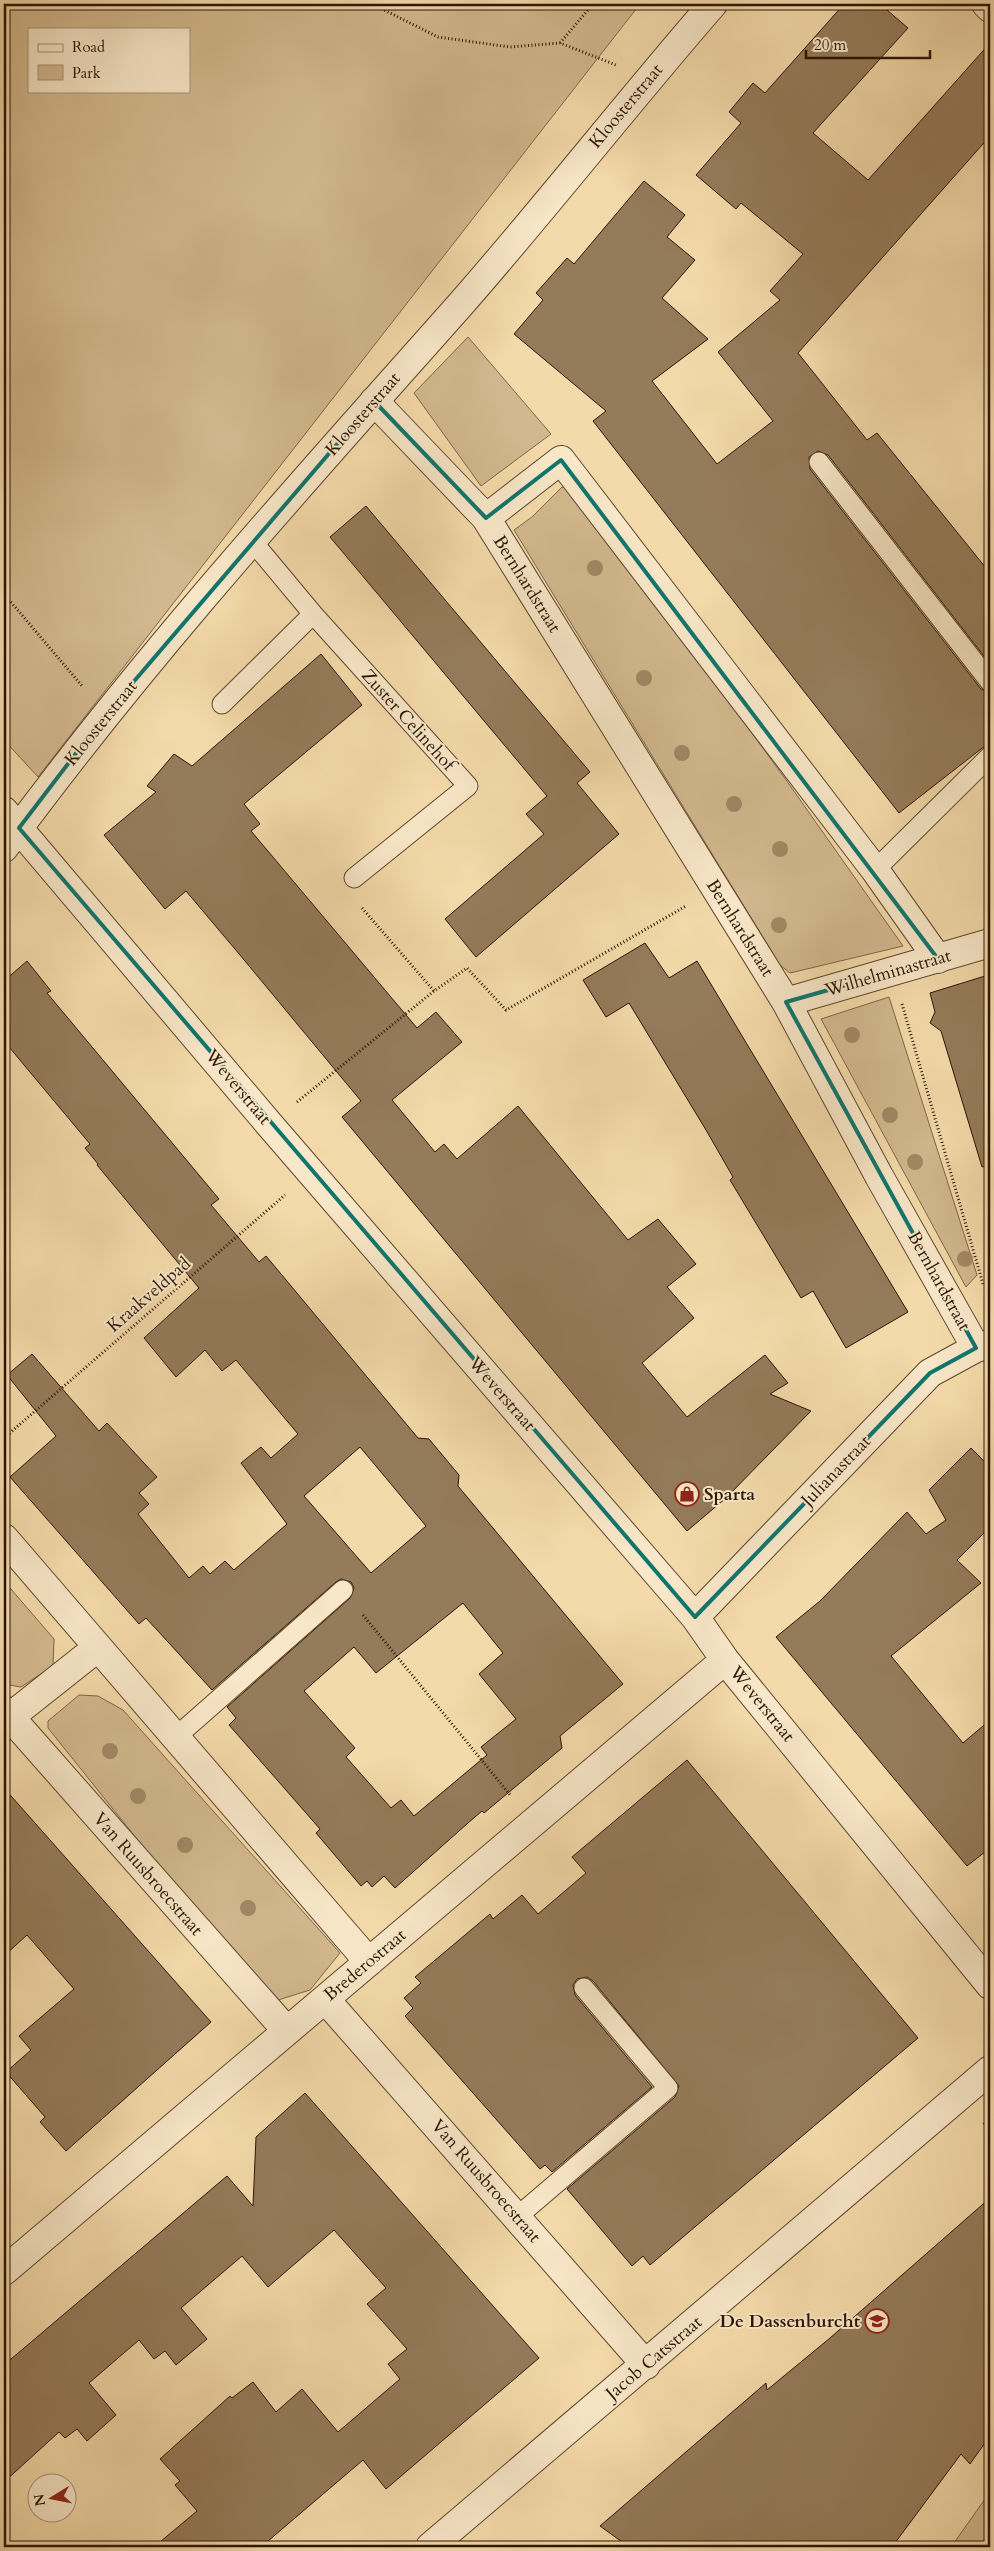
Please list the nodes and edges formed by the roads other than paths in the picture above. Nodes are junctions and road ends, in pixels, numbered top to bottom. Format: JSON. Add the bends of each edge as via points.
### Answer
{"nodes":[{"id":1,"x":712,"y":4,"type":"edge"},
{"id":2,"x":986,"y":4,"type":"edge"},
{"id":3,"x":990,"y":8,"type":"edge"},
{"id":4,"x":374,"y":401,"type":"junction"},
{"id":5,"x":819,"y":462,"type":"dead end"},
{"id":6,"x":486,"y":518,"type":"junction"},
{"id":7,"x":253,"y":542,"type":"junction"},
{"id":8,"x":312,"y":614,"type":"junction"},
{"id":9,"x":990,"y":682,"type":"edge"},
{"id":10,"x":222,"y":704,"type":"dead end"},
{"id":11,"x":990,"y":756,"type":"edge"},
{"id":12,"x":9,"y":829,"type":"edge"},
{"id":13,"x":875,"y":870,"type":"junction"},
{"id":14,"x":354,"y":878,"type":"road end"},
{"id":15,"x":990,"y":943,"type":"edge"},
{"id":16,"x":938,"y":959,"type":"junction"},
{"id":17,"x":786,"y":1002,"type":"junction"},
{"id":18,"x":983,"y":1346,"type":"edge"},
{"id":19,"x":4,"y":1538,"type":"edge"},
{"id":20,"x":343,"y":1590,"type":"road end"},
{"id":21,"x":695,"y":1617,"type":"junction"},
{"id":22,"x":97,"y":1648,"type":"junction"},
{"id":23,"x":725,"y":1660,"type":"junction"},
{"id":24,"x":7,"y":1714,"type":"edge"},
{"id":25,"x":176,"y":1736,"type":"junction"},
{"id":26,"x":368,"y":1962,"type":"junction"},
{"id":27,"x":990,"y":1985,"type":"edge"},
{"id":28,"x":584,"y":1988,"type":"dead end"},
{"id":29,"x":325,"y":1999,"type":"junction"},
{"id":30,"x":287,"y":2031,"type":"junction"},
{"id":31,"x":990,"y":2070,"type":"edge"},
{"id":32,"x":518,"y":2216,"type":"junction"},
{"id":33,"x":4,"y":2271,"type":"edge"},
{"id":34,"x":646,"y":2365,"type":"junction"},
{"id":35,"x":436,"y":2545,"type":"edge"}],
"edges":[{"from":1,"to":4,"type":"street","name":"Kloosterstraat","via":[[462,303]]},
{"from":2,"to":3,"type":"street"},
{"from":4,"to":6,"type":"street","name":"Bernhardstraat"},
{"from":4,"to":7,"type":"street","name":"Kloosterstraat"},
{"from":5,"to":9,"type":"lane"},
{"from":6,"to":13,"type":"street","name":"Bernhardstraat","via":[[561,460]]},
{"from":6,"to":17,"type":"street","name":"Bernhardstraat"},
{"from":7,"to":8,"type":"lane","name":"Zuster Celinehof"},
{"from":7,"to":12,"type":"street","name":"Kloosterstraat"},
{"from":8,"to":10,"type":"lane"},
{"from":8,"to":14,"type":"lane","name":"Zuster Celinehof","via":[[468,786]]},
{"from":11,"to":13,"type":"lane"},
{"from":12,"to":21,"type":"street","name":"Weverstraat","via":[[311,1172]]},
{"from":13,"to":16,"type":"street","name":"Bernhardstraat"},
{"from":15,"to":16,"type":"street","name":"Wilhelminastraat"},
{"from":16,"to":17,"type":"street","name":"Wilhelminastraat"},
{"from":17,"to":18,"type":"street","name":"Bernhardstraat","via":[[879,1176]]},
{"from":18,"to":21,"type":"street","name":"Julianastraat","via":[[930,1373]]},
{"from":19,"to":22,"type":"street"},
{"from":20,"to":25,"type":"lane"},
{"from":21,"to":23,"type":"street","name":"Weverstraat"},
{"from":22,"to":24,"type":"street","name":"Van Ruusbroecstraat"},
{"from":22,"to":25,"type":"street"},
{"from":23,"to":26,"type":"street","name":"Brederostraat"},
{"from":23,"to":27,"type":"street","name":"Weverstraat"},
{"from":24,"to":30,"type":"street","name":"Van Ruusbroecstraat"},
{"from":25,"to":26,"type":"street"},
{"from":26,"to":29,"type":"street","name":"Brederostraat"},
{"from":28,"to":32,"type":"lane","via":[[668,2088]]},
{"from":29,"to":30,"type":"street","name":"Brederostraat"},
{"from":29,"to":32,"type":"street","name":"Van Ruusbroecstraat"},
{"from":30,"to":33,"type":"street","name":"Brederostraat"},
{"from":31,"to":34,"type":"street","name":"Jacob Catsstraat"},
{"from":32,"to":34,"type":"street","name":"Van Ruusbroecstraat"},
{"from":34,"to":35,"type":"street","name":"Jacob Catsstraat"}]}
